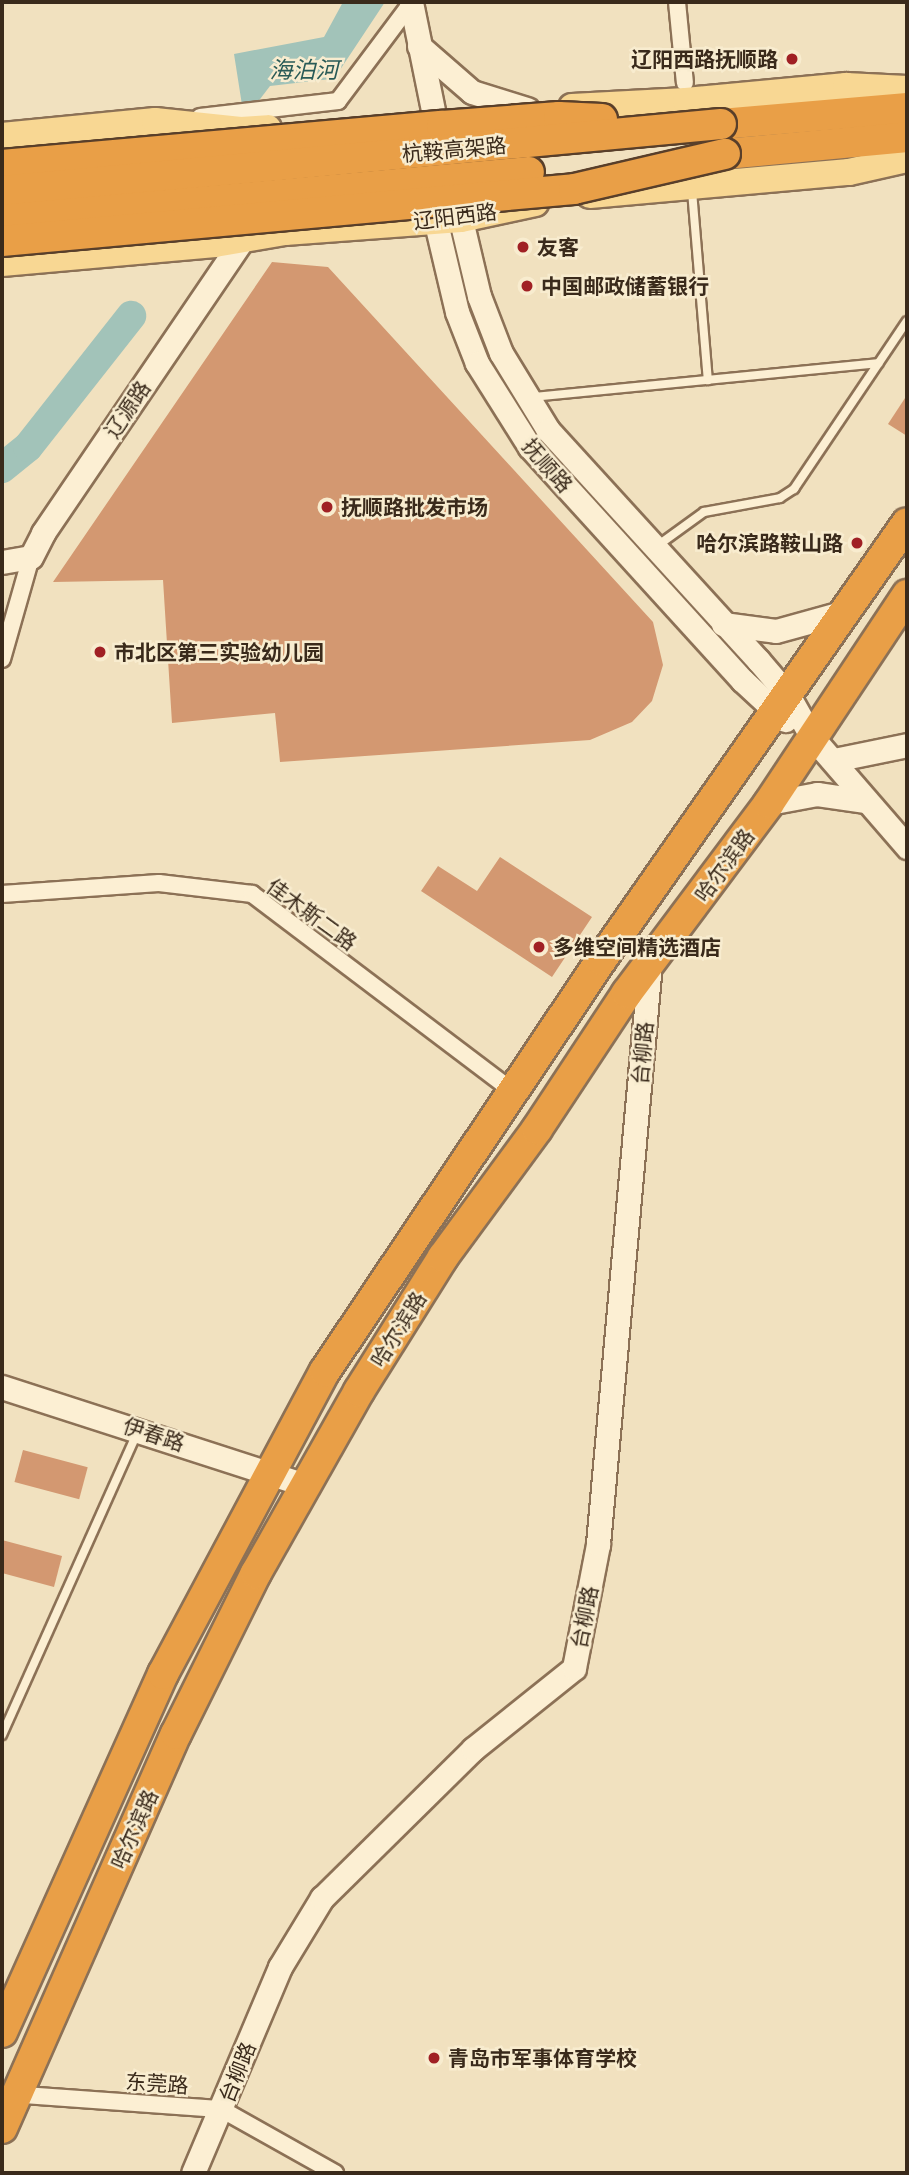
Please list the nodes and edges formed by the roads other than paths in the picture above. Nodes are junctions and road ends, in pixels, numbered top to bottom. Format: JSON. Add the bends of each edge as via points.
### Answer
{"nodes":[{"id":1,"x":412,"y":2,"type":"edge"},
{"id":2,"x":677,"y":2,"type":"edge"},
{"id":3,"x":419,"y":46,"type":"junction"},
{"id":4,"x":685,"y":83,"type":"dead end"},
{"id":5,"x":907,"y":89,"type":"edge"},
{"id":6,"x":907,"y":108,"type":"edge"},
{"id":7,"x":527,"y":109,"type":"junction"},
{"id":8,"x":336,"y":113,"type":"junction"},
{"id":9,"x":432,"y":115,"type":"junction"},
{"id":10,"x":722,"y":124,"type":"junction"},
{"id":11,"x":2,"y":136,"type":"edge"},
{"id":12,"x":907,"y":137,"type":"edge"},
{"id":13,"x":724,"y":154,"type":"junction"},
{"id":14,"x":907,"y":159,"type":"edge"},
{"id":15,"x":2,"y":165,"type":"edge"},
{"id":16,"x":692,"y":186,"type":"junction"},
{"id":17,"x":2,"y":191,"type":"edge"},
{"id":18,"x":461,"y":219,"type":"junction"},
{"id":19,"x":2,"y":220,"type":"edge"},
{"id":20,"x":432,"y":221,"type":"junction"},
{"id":21,"x":243,"y":239,"type":"junction"},
{"id":22,"x":2,"y":241,"type":"edge"},
{"id":23,"x":2,"y":263,"type":"edge"},
{"id":24,"x":907,"y":321,"type":"edge"},
{"id":25,"x":878,"y":363,"type":"junction"},
{"id":26,"x":708,"y":380,"type":"junction"},
{"id":27,"x":526,"y":398,"type":"junction"},
{"id":28,"x":498,"y":401,"type":"junction"},
{"id":29,"x":907,"y":523,"type":"edge"},
{"id":30,"x":654,"y":547,"type":"junction"},
{"id":31,"x":31,"y":557,"type":"junction"},
{"id":32,"x":2,"y":562,"type":"edge"},
{"id":33,"x":907,"y":595,"type":"edge"},
{"id":34,"x":845,"y":612,"type":"junction"},
{"id":35,"x":723,"y":624,"type":"junction"},
{"id":36,"x":2,"y":659,"type":"edge"},
{"id":37,"x":782,"y":705,"type":"junction"},
{"id":38,"x":811,"y":736,"type":"junction"},
{"id":39,"x":907,"y":745,"type":"edge"},
{"id":40,"x":834,"y":760,"type":"junction"},
{"id":41,"x":865,"y":801,"type":"junction"},
{"id":42,"x":769,"y":803,"type":"junction"},
{"id":43,"x":907,"y":847,"type":"edge"},
{"id":44,"x":2,"y":894,"type":"edge"},
{"id":45,"x":650,"y":964,"type":"junction"},
{"id":46,"x":514,"y":1092,"type":"junction"},
{"id":47,"x":2,"y":1387,"type":"edge"},
{"id":48,"x":139,"y":1428,"type":"junction"},
{"id":49,"x":270,"y":1473,"type":"junction"},
{"id":50,"x":306,"y":1485,"type":"junction"},
{"id":51,"x":2,"y":1735,"type":"edge"},
{"id":52,"x":2,"y":2032,"type":"edge"},
{"id":53,"x":9,"y":2094,"type":"edge"},
{"id":54,"x":221,"y":2109,"type":"junction"},
{"id":55,"x":2,"y":2128,"type":"edge"},
{"id":56,"x":193,"y":2173,"type":"edge"},
{"id":57,"x":335,"y":2173,"type":"edge"}],
"edges":[{"from":1,"to":3,"type":"street","name":"抚顺路"},
{"from":1,"to":8,"type":"street","via":[[345,93]]},
{"from":2,"to":4,"type":"street"},
{"from":3,"to":7,"type":"street","via":[[472,92]]},
{"from":3,"to":9,"type":"street","name":"抚顺路"},
{"from":5,"to":7,"type":"main road","via":[[846,86],[686,102]]},
{"from":6,"to":10,"type":"highway","name":"杭鞍高架路"},
{"from":7,"to":9,"type":"main road"},
{"from":8,"to":9,"type":"main road"},
{"from":8,"to":11,"type":"main road","via":[[246,121],[155,121]]},
{"from":9,"to":18,"type":"street","name":"抚顺路"},
{"from":9,"to":20,"type":"street","name":"抚顺路"},
{"from":10,"to":15,"type":"highway","bridge":true,"via":[[559,117]]},
{"from":10,"to":17,"type":"highway","name":"杭鞍高架路","bridge":true},
{"from":12,"to":13,"type":"highway","name":"杭鞍高架路"},
{"from":13,"to":19,"type":"highway","name":"杭鞍高架路","bridge":true},
{"from":13,"to":22,"type":"highway","bridge":true,"via":[[574,189]]},
{"from":14,"to":16,"type":"main road","name":"辽阳西路","via":[[849,172]]},
{"from":16,"to":18,"type":"main road","name":"辽阳西路","via":[[564,198]]},
{"from":16,"to":26,"type":"lane"},
{"from":18,"to":20,"type":"main road","name":"辽阳西路"},
{"from":18,"to":27,"type":"street","name":"抚顺路","via":[[480,296],[501,353]]},
{"from":20,"to":21,"type":"main road","name":"辽阳西路"},
{"from":20,"to":28,"type":"street","name":"抚顺路","via":[[457,312]]},
{"from":21,"to":23,"type":"main road","name":"辽阳西路"},
{"from":21,"to":31,"type":"street","name":"辽源路"},
{"from":24,"to":25,"type":"lane"},
{"from":25,"to":26,"type":"lane"},
{"from":25,"to":30,"type":"lane","via":[[788,494],[704,512]]},
{"from":26,"to":27,"type":"lane"},
{"from":27,"to":28,"type":"lane"},
{"from":27,"to":30,"type":"street","name":"抚顺路","via":[[548,430]]},
{"from":28,"to":37,"type":"street","name":"抚顺路","via":[[530,447]]},
{"from":29,"to":34,"type":"highway","name":"哈尔滨路"},
{"from":30,"to":35,"type":"street","name":"抚顺路"},
{"from":31,"to":32,"type":"street"},
{"from":31,"to":36,"type":"street"},
{"from":33,"to":38,"type":"highway","name":"哈尔滨路"},
{"from":34,"to":35,"type":"street","via":[[776,631]]},
{"from":34,"to":37,"type":"highway","name":"哈尔滨路"},
{"from":35,"to":37,"type":"street","name":"抚顺路"},
{"from":37,"to":38,"type":"street","name":"抚顺路"},
{"from":37,"to":46,"type":"highway","name":"哈尔滨路","via":[[601,960]]},
{"from":38,"to":40,"type":"street","name":"抚顺路"},
{"from":38,"to":42,"type":"highway","name":"哈尔滨路"},
{"from":39,"to":40,"type":"street"},
{"from":40,"to":41,"type":"street","name":"抚顺路"},
{"from":41,"to":42,"type":"street","via":[[817,794]]},
{"from":41,"to":43,"type":"street","name":"抚顺路"},
{"from":42,"to":45,"type":"highway","name":"哈尔滨路"},
{"from":44,"to":46,"type":"street","name":"佳木斯二路","via":[[159,883],[252,894]]},
{"from":45,"to":50,"type":"highway","name":"哈尔滨路","via":[[443,1257]]},
{"from":45,"to":54,"type":"street","name":"台柳路","via":[[598,1544],[574,1668],[473,1749],[322,1898],[280,1967]]},
{"from":46,"to":49,"type":"highway","name":"哈尔滨路","via":[[384,1278],[325,1371]]},
{"from":47,"to":48,"type":"street","name":"伊春路"},
{"from":48,"to":49,"type":"street","name":"伊春路"},
{"from":48,"to":51,"type":"lane"},
{"from":49,"to":50,"type":"street","name":"伊春路"},
{"from":49,"to":52,"type":"highway","name":"哈尔滨路","via":[[163,1674]]},
{"from":50,"to":53,"type":"highway","name":"哈尔滨路","via":[[256,1573],[176,1734]]},
{"from":53,"to":54,"type":"street","name":"东莞路"},
{"from":53,"to":55,"type":"highway","name":"哈尔滨路"},
{"from":54,"to":56,"type":"street","name":"台柳路"},
{"from":54,"to":57,"type":"street","name":"东莞路"}]}
